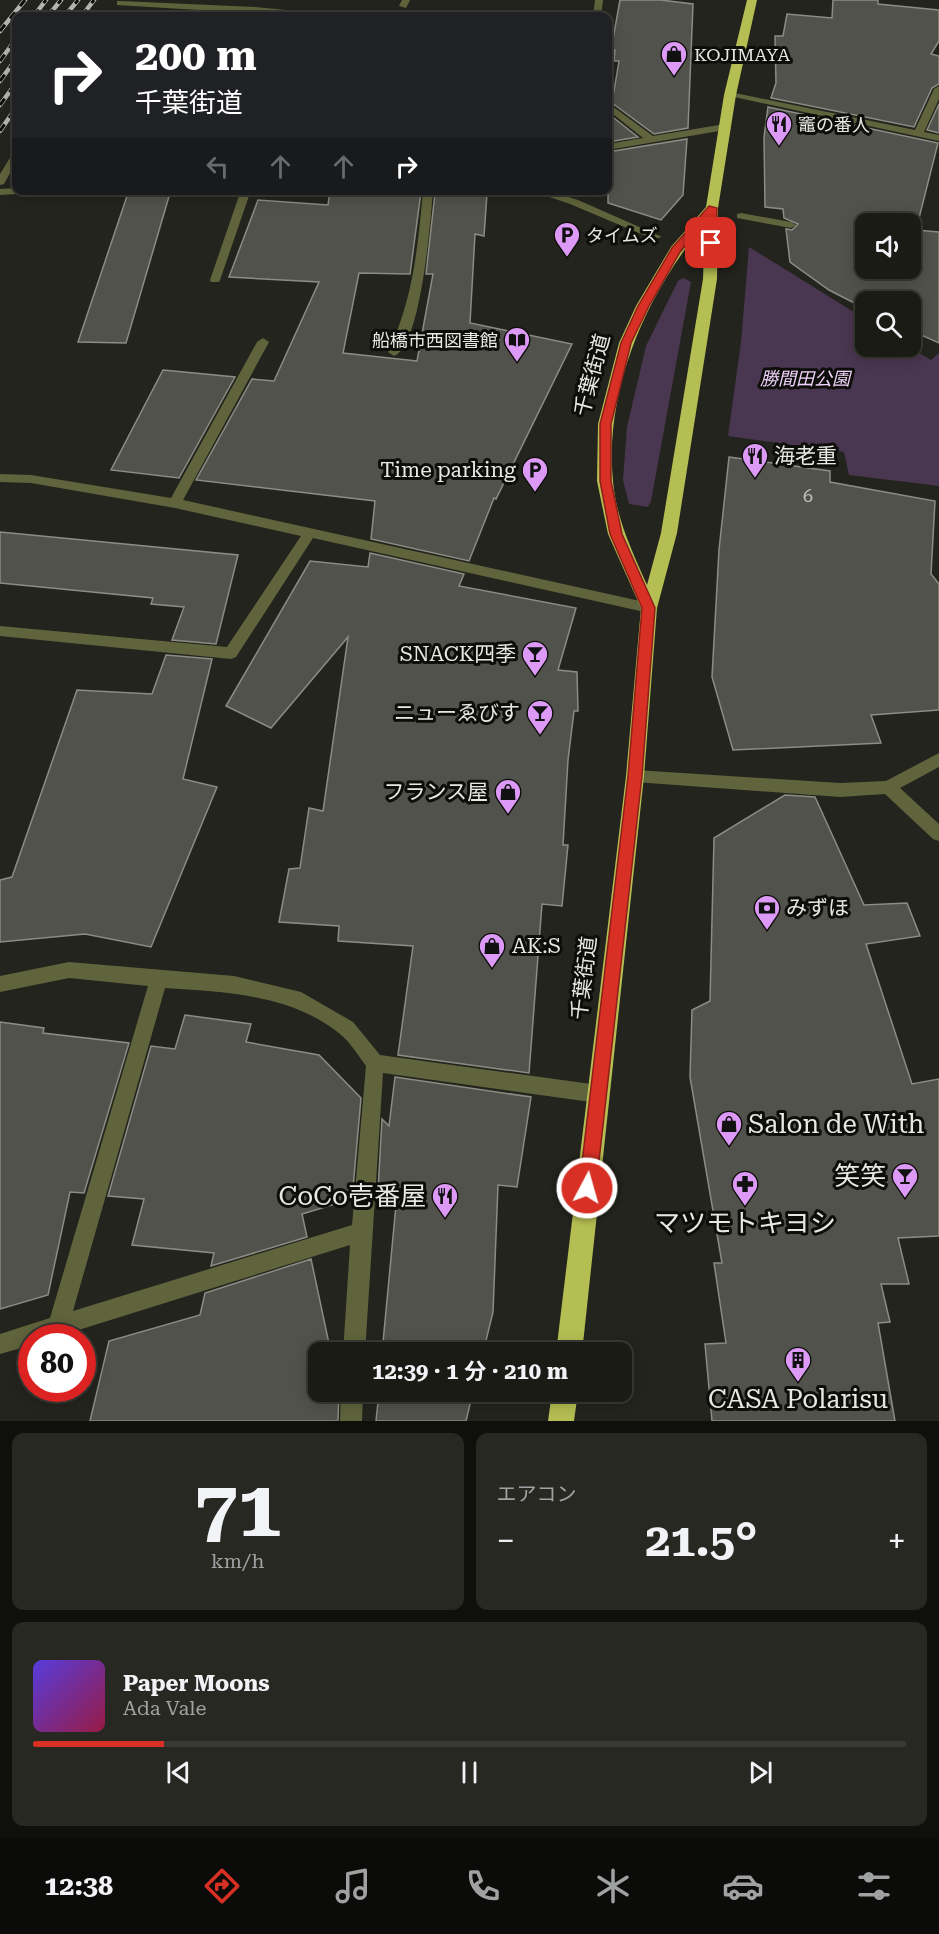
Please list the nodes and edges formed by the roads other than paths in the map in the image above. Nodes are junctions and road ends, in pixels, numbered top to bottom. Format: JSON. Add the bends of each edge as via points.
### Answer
{"nodes":[{"id":1,"x":261,"y":0,"type":"edge"},
{"id":2,"x":752,"y":0,"type":"edge"},
{"id":3,"x":120,"y":4,"type":"edge"},
{"id":4,"x":255,"y":10,"type":"junction"},
{"id":5,"x":276,"y":12,"type":"edge"},
{"id":6,"x":939,"y":88,"type":"edge"},
{"id":7,"x":730,"y":95,"type":"junction"},
{"id":8,"x":612,"y":109,"type":"edge"},
{"id":9,"x":725,"y":127,"type":"junction"},
{"id":10,"x":919,"y":134,"type":"junction"},
{"id":11,"x":939,"y":138,"type":"edge"},
{"id":12,"x":650,"y":139,"type":"junction"},
{"id":13,"x":612,"y":146,"type":"edge"},
{"id":14,"x":12,"y":162,"type":"edge"},
{"id":15,"x":0,"y":182,"type":"edge"},
{"id":16,"x":244,"y":195,"type":"edge"},
{"id":17,"x":428,"y":195,"type":"edge"},
{"id":18,"x":551,"y":195,"type":"edge"},
{"id":19,"x":712,"y":208,"type":"junction"},
{"id":20,"x":741,"y":216,"type":"dead end"},
{"id":21,"x":791,"y":225,"type":"dead end"},
{"id":22,"x":657,"y":237,"type":"dead end"},
{"id":23,"x":215,"y":280,"type":"dead end"},
{"id":24,"x":263,"y":342,"type":"dead end"},
{"id":25,"x":394,"y":352,"type":"dead end"},
{"id":26,"x":0,"y":478,"type":"edge"},
{"id":27,"x":175,"y":503,"type":"junction"},
{"id":28,"x":309,"y":534,"type":"junction"},
{"id":29,"x":649,"y":608,"type":"junction"},
{"id":30,"x":0,"y":631,"type":"edge"},
{"id":31,"x":939,"y":759,"type":"edge"},
{"id":32,"x":635,"y":776,"type":"junction"},
{"id":33,"x":888,"y":787,"type":"junction"},
{"id":34,"x":939,"y":834,"type":"edge"},
{"id":35,"x":159,"y":980,"type":"junction"},
{"id":36,"x":0,"y":984,"type":"edge"},
{"id":37,"x":375,"y":1063,"type":"junction"},
{"id":38,"x":598,"y":1094,"type":"junction"},
{"id":39,"x":361,"y":1232,"type":"junction"},
{"id":40,"x":59,"y":1324,"type":"joint"},
{"id":41,"x":18,"y":1338,"type":"edge"},
{"id":42,"x":355,"y":1342,"type":"edge"},
{"id":43,"x":570,"y":1342,"type":"edge"},
{"id":44,"x":0,"y":1344,"type":"edge"},
{"id":45,"x":352,"y":1402,"type":"edge"},
{"id":46,"x":564,"y":1402,"type":"edge"},
{"id":47,"x":351,"y":1421,"type":"edge"},
{"id":48,"x":561,"y":1421,"type":"edge"}],
"edges":[{"from":1,"to":4,"type":"street"},
{"from":2,"to":7,"type":"highway","name":"千葉街道"},
{"from":3,"to":4,"type":"street"},
{"from":4,"to":5,"type":"street"},
{"from":6,"to":10,"type":"street"},
{"from":7,"to":9,"type":"highway","name":"千葉街道"},
{"from":7,"to":10,"type":"street"},
{"from":8,"to":12,"type":"street"},
{"from":9,"to":12,"type":"street"},
{"from":9,"to":19,"type":"highway","name":"千葉街道"},
{"from":10,"to":11,"type":"street"},
{"from":12,"to":13,"type":"street"},
{"from":14,"to":15,"type":"street"},
{"from":16,"to":23,"type":"street"},
{"from":17,"to":25,"type":"street","via":[[421,276],[406,328]]},
{"from":18,"to":22,"type":"street"},
{"from":19,"to":29,"type":"highway","name":"千葉街道","via":[[710,279],[669,533]]},
{"from":19,"to":29,"type":"highway","name":"千葉街道","via":[[676,250],[644,306],[626,343],[605,424],[605,481],[616,534]]},
{"from":20,"to":21,"type":"street"},
{"from":24,"to":27,"type":"street"},
{"from":26,"to":27,"type":"street","via":[[31,479]]},
{"from":27,"to":28,"type":"street"},
{"from":28,"to":29,"type":"street"},
{"from":28,"to":30,"type":"street","via":[[231,653]]},
{"from":29,"to":32,"type":"highway","name":"千葉街道"},
{"from":31,"to":33,"type":"street"},
{"from":32,"to":33,"type":"street","via":[[840,790]]},
{"from":32,"to":38,"type":"highway","name":"千葉街道"},
{"from":33,"to":34,"type":"street"},
{"from":35,"to":36,"type":"street","via":[[69,970]]},
{"from":35,"to":37,"type":"street","via":[[234,984],[302,1000],[348,1029]]},
{"from":35,"to":40,"type":"street"},
{"from":37,"to":38,"type":"street"},
{"from":37,"to":39,"type":"street"},
{"from":38,"to":43,"type":"highway","name":"千葉街道"},
{"from":39,"to":40,"type":"street"},
{"from":39,"to":42,"type":"street"},
{"from":41,"to":44,"type":"street"},
{"from":45,"to":47,"type":"street"},
{"from":46,"to":48,"type":"highway"}]}
